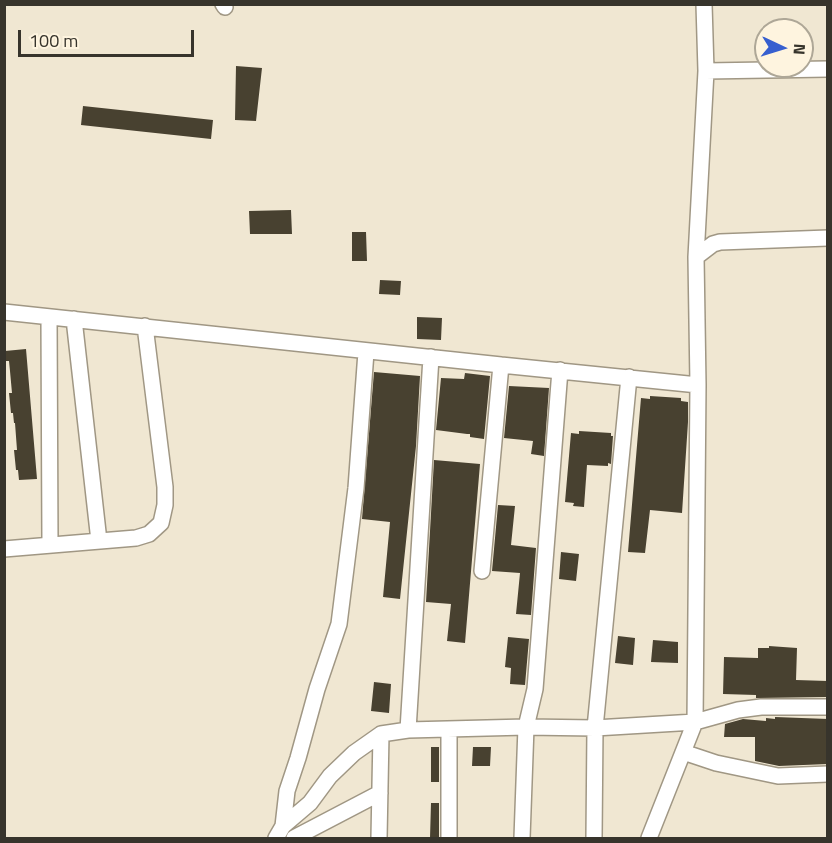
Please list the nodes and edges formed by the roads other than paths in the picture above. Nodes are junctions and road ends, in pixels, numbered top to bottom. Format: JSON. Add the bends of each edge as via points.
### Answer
{"nodes":[{"id":1,"x":704,"y":4,"type":"edge"},
{"id":2,"x":828,"y":69,"type":"edge"},
{"id":3,"x":706,"y":71,"type":"junction"},
{"id":4,"x":828,"y":238,"type":"edge"},
{"id":5,"x":696,"y":257,"type":"junction"},
{"id":6,"x":4,"y":312,"type":"edge"},
{"id":7,"x":49,"y":317,"type":"junction"},
{"id":8,"x":74,"y":319,"type":"junction"},
{"id":9,"x":145,"y":326,"type":"junction"},
{"id":10,"x":366,"y":352,"type":"junction"},
{"id":11,"x":431,"y":357,"type":"junction"},
{"id":12,"x":501,"y":364,"type":"junction"},
{"id":13,"x":560,"y":370,"type":"junction"},
{"id":14,"x":629,"y":377,"type":"junction"},
{"id":15,"x":698,"y":385,"type":"junction"},
{"id":16,"x":99,"y":541,"type":"junction"},
{"id":17,"x":50,"y":545,"type":"junction"},
{"id":18,"x":4,"y":549,"type":"edge"},
{"id":19,"x":482,"y":571,"type":"dead end"},
{"id":20,"x":828,"y":707,"type":"edge"},
{"id":21,"x":695,"y":722,"type":"junction"},
{"id":22,"x":526,"y":727,"type":"junction"},
{"id":23,"x":595,"y":728,"type":"junction"},
{"id":24,"x":449,"y":729,"type":"junction"},
{"id":25,"x":408,"y":730,"type":"junction"},
{"id":26,"x":381,"y":734,"type":"junction"},
{"id":27,"x":683,"y":752,"type":"junction"},
{"id":28,"x":828,"y":774,"type":"edge"},
{"id":29,"x":380,"y":793,"type":"junction"},
{"id":30,"x":283,"y":834,"type":"edge"},
{"id":31,"x":379,"y":838,"type":"edge"},
{"id":32,"x":449,"y":838,"type":"edge"},
{"id":33,"x":522,"y":838,"type":"edge"},
{"id":34,"x":594,"y":838,"type":"edge"},
{"id":35,"x":649,"y":838,"type":"edge"}],
"edges":[{"from":1,"to":3,"type":"street"},
{"from":2,"to":3,"type":"street"},
{"from":3,"to":5,"type":"street"},
{"from":4,"to":5,"type":"street","via":[[720,242]]},
{"from":5,"to":15,"type":"street"},
{"from":6,"to":7,"type":"street"},
{"from":7,"to":8,"type":"street"},
{"from":7,"to":17,"type":"street"},
{"from":8,"to":9,"type":"street"},
{"from":8,"to":16,"type":"street"},
{"from":9,"to":10,"type":"street"},
{"from":9,"to":16,"type":"street","via":[[165,487],[163,514],[161,523],[149,534]]},
{"from":10,"to":11,"type":"street"},
{"from":10,"to":30,"type":"street","via":[[356,488],[339,624],[287,791]]},
{"from":11,"to":12,"type":"street"},
{"from":11,"to":25,"type":"street"},
{"from":12,"to":13,"type":"street"},
{"from":12,"to":19,"type":"street"},
{"from":13,"to":14,"type":"street"},
{"from":13,"to":22,"type":"street","via":[[535,689]]},
{"from":14,"to":15,"type":"street"},
{"from":14,"to":23,"type":"street"},
{"from":15,"to":21,"type":"street"},
{"from":16,"to":17,"type":"street"},
{"from":17,"to":18,"type":"street"},
{"from":20,"to":21,"type":"street","via":[[761,707]]},
{"from":21,"to":23,"type":"street"},
{"from":21,"to":27,"type":"street"},
{"from":22,"to":23,"type":"street"},
{"from":22,"to":24,"type":"street"},
{"from":22,"to":33,"type":"street"},
{"from":23,"to":34,"type":"street"},
{"from":24,"to":25,"type":"street"},
{"from":24,"to":32,"type":"street"},
{"from":25,"to":26,"type":"street"},
{"from":26,"to":29,"type":"street"},
{"from":26,"to":30,"type":"street","via":[[330,776]]},
{"from":27,"to":28,"type":"street","via":[[778,776]]},
{"from":27,"to":35,"type":"street"},
{"from":29,"to":30,"type":"street","via":[[321,824]]},
{"from":29,"to":31,"type":"street"}]}
